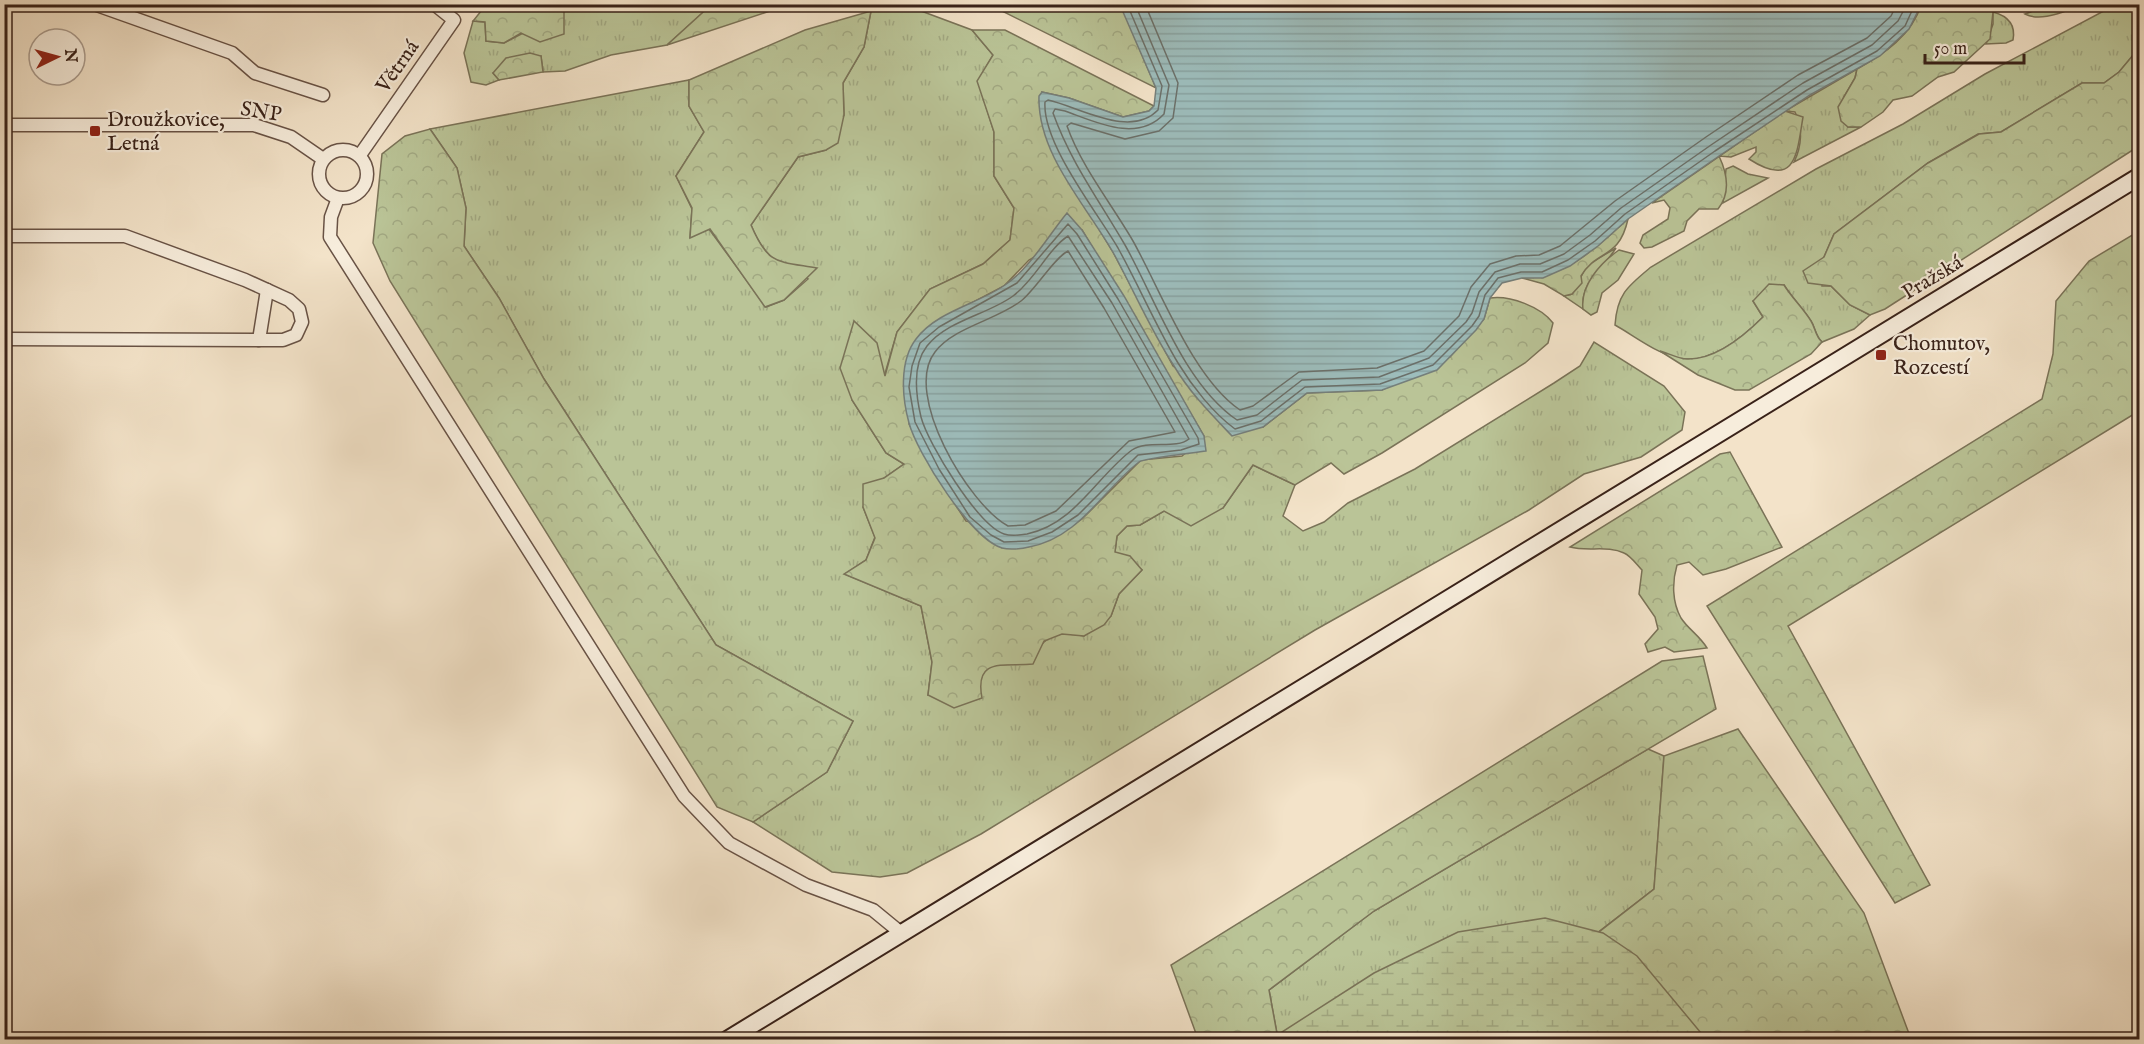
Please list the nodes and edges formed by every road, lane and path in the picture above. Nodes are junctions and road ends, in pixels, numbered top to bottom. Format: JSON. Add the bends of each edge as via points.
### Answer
{"nodes":[{"id":1,"x":94,"y":4,"type":"edge"},
{"id":2,"x":434,"y":4,"type":"edge"},
{"id":3,"x":323,"y":95,"type":"dead end"},
{"id":4,"x":4,"y":125,"type":"edge"},
{"id":5,"x":360,"y":155,"type":"junction"},
{"id":6,"x":323,"y":159,"type":"junction"},
{"id":7,"x":2139,"y":176,"type":"edge"},
{"id":8,"x":338,"y":198,"type":"junction"},
{"id":9,"x":4,"y":236,"type":"edge"},
{"id":10,"x":267,"y":290,"type":"junction"},
{"id":11,"x":4,"y":339,"type":"edge"},
{"id":12,"x":259,"y":340,"type":"junction"},
{"id":13,"x":901,"y":933,"type":"junction"},
{"id":14,"x":727,"y":1040,"type":"edge"}],
"edges":[{"from":1,"to":3,"type":"street","via":[[232,53],[255,73]]},
{"from":2,"to":5,"type":"street","name":"Větrná","via":[[454,20]]},
{"from":4,"to":6,"type":"street","name":"SNP","via":[[254,125],[291,137]]},
{"from":5,"to":6,"type":"street","via":[[340,149]]},
{"from":5,"to":8,"type":"street","via":[[368,173],[366,183],[358,193]]},
{"from":6,"to":8,"type":"street","via":[[319,170],[323,187]]},
{"from":7,"to":13,"type":"main road","name":"Pražská"},
{"from":8,"to":13,"type":"street","via":[[331,217],[330,237],[684,796],[729,843],[806,885],[873,910]]},
{"from":9,"to":10,"type":"street","via":[[124,236]]},
{"from":10,"to":12,"type":"street"},
{"from":10,"to":12,"type":"street","via":[[295,304],[302,322],[290,339]]},
{"from":11,"to":12,"type":"street"},
{"from":13,"to":14,"type":"main road","name":"Pražská"}]}
